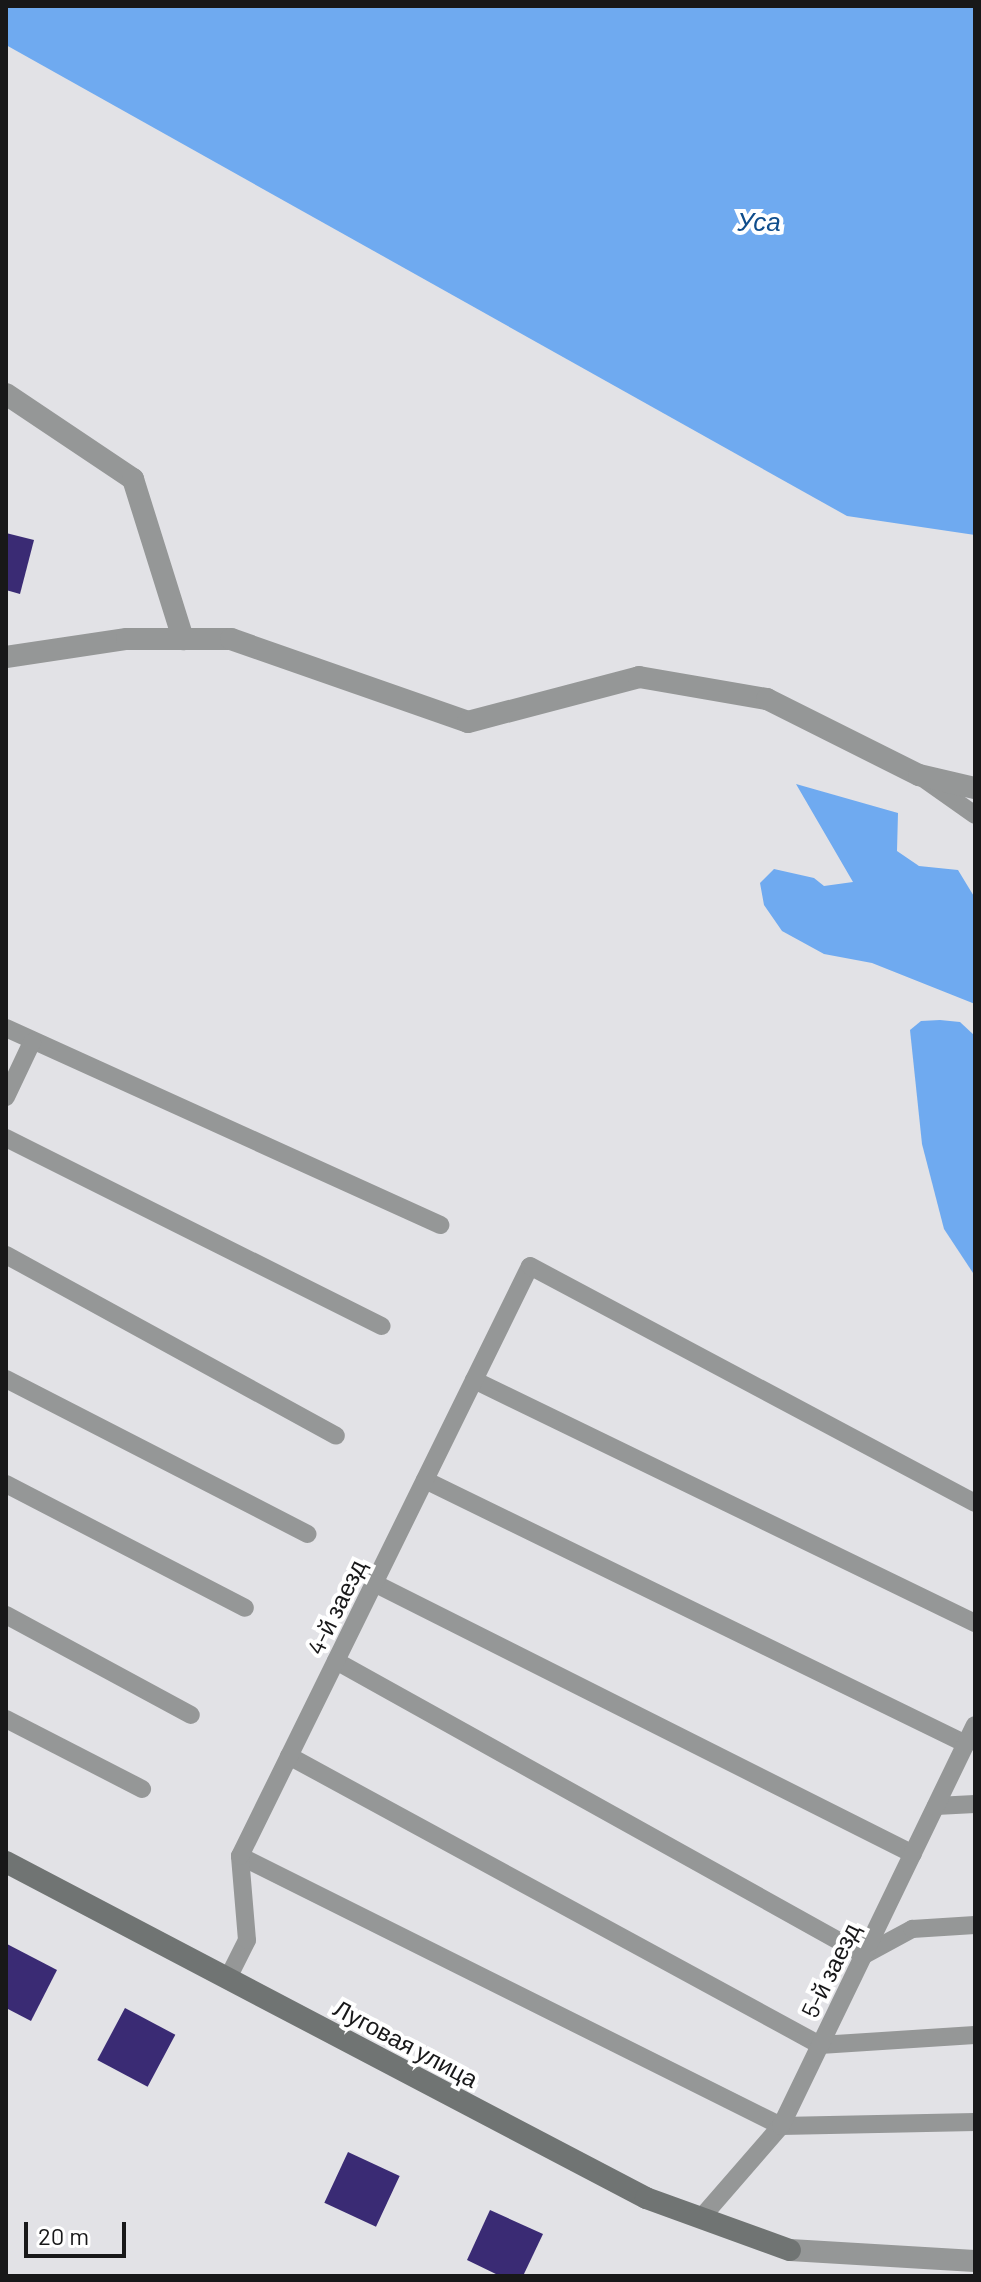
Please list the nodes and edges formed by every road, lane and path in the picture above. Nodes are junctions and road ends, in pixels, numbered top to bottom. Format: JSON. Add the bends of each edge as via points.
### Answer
{"nodes":[{"id":1,"x":6,"y":394,"type":"edge"},
{"id":2,"x":183,"y":639,"type":"junction"},
{"id":3,"x":6,"y":657,"type":"edge"},
{"id":4,"x":919,"y":775,"type":"junction"},
{"id":5,"x":975,"y":788,"type":"edge"},
{"id":6,"x":975,"y":815,"type":"edge"},
{"id":7,"x":6,"y":1028,"type":"edge"},
{"id":8,"x":32,"y":1042,"type":"junction"},
{"id":9,"x":6,"y":1097,"type":"edge"},
{"id":10,"x":6,"y":1138,"type":"edge"},
{"id":11,"x":440,"y":1225,"type":"dead end"},
{"id":12,"x":6,"y":1255,"type":"edge"},
{"id":13,"x":382,"y":1326,"type":"dead end"},
{"id":14,"x":6,"y":1379,"type":"edge"},
{"id":15,"x":474,"y":1380,"type":"junction"},
{"id":16,"x":336,"y":1436,"type":"dead end"},
{"id":17,"x":425,"y":1480,"type":"junction"},
{"id":18,"x":6,"y":1484,"type":"edge"},
{"id":19,"x":975,"y":1503,"type":"edge"},
{"id":20,"x":307,"y":1534,"type":"dead end"},
{"id":21,"x":374,"y":1583,"type":"junction"},
{"id":22,"x":245,"y":1608,"type":"dead end"},
{"id":23,"x":6,"y":1615,"type":"edge"},
{"id":24,"x":975,"y":1623,"type":"edge"},
{"id":25,"x":336,"y":1661,"type":"junction"},
{"id":26,"x":191,"y":1715,"type":"dead end"},
{"id":27,"x":6,"y":1719,"type":"edge"},
{"id":28,"x":975,"y":1725,"type":"edge"},
{"id":29,"x":966,"y":1744,"type":"junction"},
{"id":30,"x":289,"y":1756,"type":"junction"},
{"id":31,"x":142,"y":1789,"type":"dead end"},
{"id":32,"x":975,"y":1804,"type":"edge"},
{"id":33,"x":936,"y":1806,"type":"junction"},
{"id":34,"x":913,"y":1854,"type":"junction"},
{"id":35,"x":240,"y":1856,"type":"junction"},
{"id":36,"x":6,"y":1862,"type":"edge"},
{"id":37,"x":975,"y":1925,"type":"edge"},
{"id":38,"x":864,"y":1955,"type":"junction"},
{"id":39,"x":228,"y":1978,"type":"junction"},
{"id":40,"x":975,"y":2035,"type":"edge"},
{"id":41,"x":820,"y":2045,"type":"junction"},
{"id":42,"x":975,"y":2122,"type":"edge"},
{"id":43,"x":781,"y":2126,"type":"junction"},
{"id":44,"x":701,"y":2218,"type":"junction"},
{"id":45,"x":790,"y":2250,"type":"joint"},
{"id":46,"x":975,"y":2261,"type":"edge"}],
"edges":[{"from":1,"to":2,"type":"street","via":[[133,479]]},
{"from":2,"to":3,"type":"street","via":[[127,639]]},
{"from":2,"to":4,"type":"street","via":[[231,639],[468,722],[639,677],[767,699]]},
{"from":4,"to":5,"type":"street"},
{"from":4,"to":6,"type":"lane"},
{"from":7,"to":8,"type":"lane"},
{"from":8,"to":9,"type":"lane"},
{"from":8,"to":11,"type":"lane"},
{"from":10,"to":13,"type":"lane"},
{"from":12,"to":16,"type":"lane"},
{"from":14,"to":20,"type":"lane"},
{"from":15,"to":17,"type":"lane","name":"4-й заезд"},
{"from":15,"to":19,"type":"lane","name":"4-й заезд","via":[[530,1266]]},
{"from":15,"to":24,"type":"lane"},
{"from":17,"to":21,"type":"lane","name":"4-й заезд"},
{"from":17,"to":29,"type":"lane"},
{"from":18,"to":22,"type":"lane"},
{"from":21,"to":25,"type":"lane","name":"4-й заезд"},
{"from":21,"to":34,"type":"lane"},
{"from":23,"to":26,"type":"lane"},
{"from":25,"to":30,"type":"lane","name":"4-й заезд"},
{"from":25,"to":38,"type":"lane"},
{"from":27,"to":31,"type":"lane"},
{"from":28,"to":29,"type":"lane","name":"5-й заезд"},
{"from":29,"to":33,"type":"lane","name":"5-й заезд"},
{"from":30,"to":35,"type":"lane","name":"4-й заезд"},
{"from":30,"to":41,"type":"lane"},
{"from":32,"to":33,"type":"lane"},
{"from":33,"to":34,"type":"lane","name":"5-й заезд"},
{"from":34,"to":38,"type":"lane","name":"5-й заезд"},
{"from":35,"to":39,"type":"lane","via":[[247,1940]]},
{"from":35,"to":43,"type":"lane"},
{"from":36,"to":39,"type":"main road","name":"Луговая улица"},
{"from":37,"to":38,"type":"lane","via":[[912,1929]]},
{"from":38,"to":41,"type":"lane","name":"5-й заезд"},
{"from":39,"to":44,"type":"main road","name":"Луговая улица","via":[[646,2198]]},
{"from":40,"to":41,"type":"lane"},
{"from":41,"to":43,"type":"lane","name":"5-й заезд"},
{"from":42,"to":43,"type":"lane"},
{"from":43,"to":44,"type":"lane","name":"5-й заезд"},
{"from":44,"to":45,"type":"main road","name":"Луговая улица"},
{"from":45,"to":46,"type":"street"}]}
